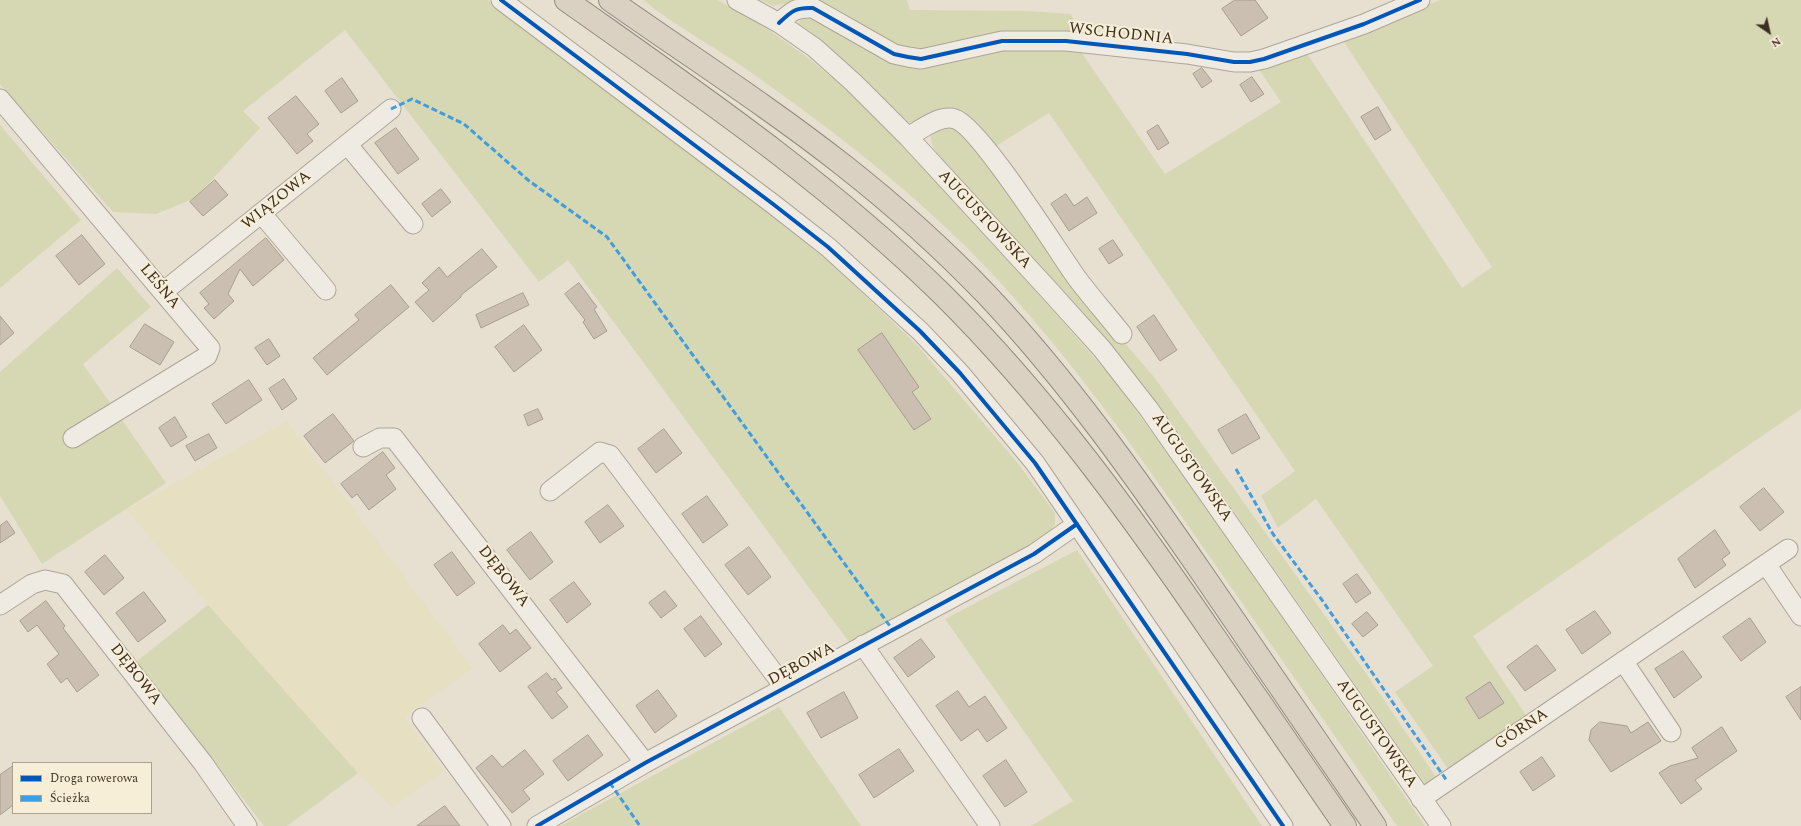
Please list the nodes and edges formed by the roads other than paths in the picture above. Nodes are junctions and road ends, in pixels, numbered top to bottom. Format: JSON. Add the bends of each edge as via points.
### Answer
{"nodes":[{"id":1,"x":501,"y":0,"type":"edge"},
{"id":2,"x":566,"y":0,"type":"edge"},
{"id":3,"x":610,"y":0,"type":"edge"},
{"id":4,"x":628,"y":0,"type":"edge"},
{"id":5,"x":737,"y":0,"type":"edge"},
{"id":6,"x":1420,"y":0,"type":"edge"},
{"id":7,"x":779,"y":24,"type":"junction"},
{"id":8,"x":649,"y":28,"type":"junction"},
{"id":9,"x":0,"y":99,"type":"edge"},
{"id":10,"x":390,"y":109,"type":"dead end"},
{"id":11,"x":908,"y":137,"type":"junction"},
{"id":12,"x":348,"y":144,"type":"junction"},
{"id":13,"x":261,"y":213,"type":"junction"},
{"id":14,"x":413,"y":224,"type":"dead end"},
{"id":15,"x":326,"y":290,"type":"dead end"},
{"id":16,"x":163,"y":292,"type":"junction"},
{"id":17,"x":1122,"y":334,"type":"dead end"},
{"id":18,"x":73,"y":438,"type":"dead end"},
{"id":19,"x":364,"y":447,"type":"dead end"},
{"id":20,"x":550,"y":491,"type":"dead end"},
{"id":21,"x":1077,"y":524,"type":"junction"},
{"id":22,"x":1788,"y":549,"type":"dead end"},
{"id":23,"x":1766,"y":564,"type":"junction"},
{"id":24,"x":0,"y":605,"type":"edge"},
{"id":25,"x":1801,"y":616,"type":"edge"},
{"id":26,"x":863,"y":646,"type":"junction"},
{"id":27,"x":1623,"y":661,"type":"junction"},
{"id":28,"x":785,"y":688,"type":"junction"},
{"id":29,"x":422,"y":718,"type":"dead end"},
{"id":30,"x":1671,"y":732,"type":"dead end"},
{"id":31,"x":645,"y":763,"type":"junction"},
{"id":32,"x":1422,"y":798,"type":"junction"},
{"id":33,"x":247,"y":826,"type":"edge"},
{"id":34,"x":502,"y":826,"type":"edge"},
{"id":35,"x":537,"y":826,"type":"edge"},
{"id":36,"x":990,"y":826,"type":"edge"},
{"id":37,"x":1283,"y":826,"type":"edge"},
{"id":38,"x":1345,"y":826,"type":"edge"},
{"id":39,"x":1376,"y":826,"type":"edge"},
{"id":40,"x":1441,"y":826,"type":"edge"}],
"edges":[{"from":1,"to":21,"type":"street","via":[[773,204],[828,247],[870,285],[960,373],[1035,463]]},
{"from":2,"to":38,"type":"highway","via":[[800,169],[867,224],[975,328],[1041,402],[1114,493]]},
{"from":3,"to":8,"type":"highway"},
{"from":4,"to":8,"type":"street"},
{"from":5,"to":7,"type":"street","name":"AUGUSTOWSKA"},
{"from":6,"to":7,"type":"street","name":"WSCHODNIA","via":[[1364,24],[1250,62],[1066,41],[1002,41],[921,59],[894,54],[813,8],[794,10]]},
{"from":7,"to":11,"type":"street","name":"AUGUSTOWSKA","via":[[815,48]]},
{"from":8,"to":39,"type":"highway","via":[[764,106],[844,166],[905,216],[952,260],[1015,326],[1061,379],[1156,506]]},
{"from":9,"to":16,"type":"street","name":"LEŚNA"},
{"from":10,"to":12,"type":"street","name":"WIĄZOWA"},
{"from":11,"to":17,"type":"street","via":[[947,118],[955,119],[969,128],[1001,168],[1077,278]]},
{"from":11,"to":32,"type":"street","name":"AUGUSTOWSKA","via":[[1102,349],[1148,408]]},
{"from":12,"to":13,"type":"street","name":"WIĄZOWA"},
{"from":12,"to":14,"type":"street"},
{"from":13,"to":15,"type":"street"},
{"from":13,"to":16,"type":"street","name":"WIĄZOWA"},
{"from":16,"to":18,"type":"street","name":"LEŚNA","via":[[210,348],[207,356]]},
{"from":19,"to":31,"type":"street","name":"DĘBOWA","via":[[380,438],[394,438]]},
{"from":20,"to":28,"type":"street","via":[[600,452],[610,455]]},
{"from":21,"to":26,"type":"street","name":"DĘBOWA","via":[[1034,554]]},
{"from":21,"to":37,"type":"street"},
{"from":22,"to":23,"type":"street","name":"GÓRNA"},
{"from":23,"to":25,"type":"street"},
{"from":23,"to":27,"type":"street","name":"GÓRNA"},
{"from":24,"to":33,"type":"street","name":"DĘBOWA","via":[[32,584],[45,580],[63,584],[203,762]]},
{"from":26,"to":28,"type":"street","name":"DĘBOWA"},
{"from":26,"to":36,"type":"street"},
{"from":27,"to":30,"type":"street"},
{"from":27,"to":32,"type":"street","name":"GÓRNA"},
{"from":28,"to":31,"type":"street","name":"DĘBOWA"},
{"from":29,"to":34,"type":"street"},
{"from":31,"to":35,"type":"street","name":"DĘBOWA"},
{"from":32,"to":40,"type":"street","name":"AUGUSTOWSKA"}]}
